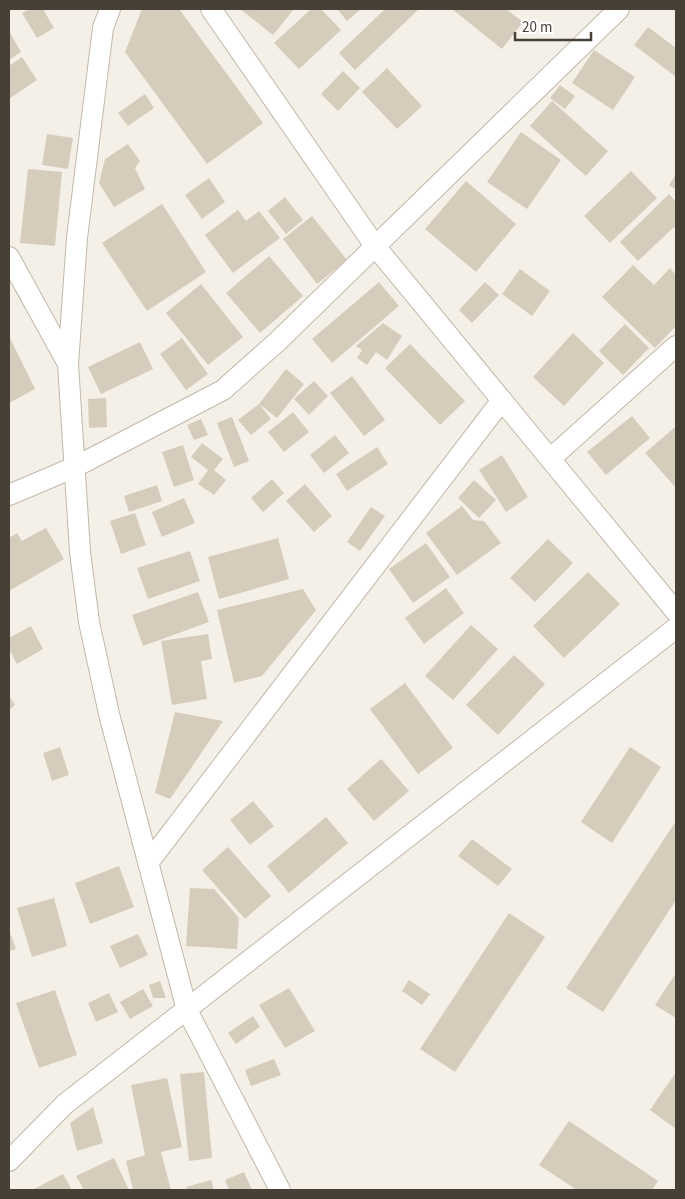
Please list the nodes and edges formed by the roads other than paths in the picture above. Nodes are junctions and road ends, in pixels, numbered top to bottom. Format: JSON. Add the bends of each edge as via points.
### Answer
{"nodes":[{"id":1,"x":110,"y":9,"type":"edge"},
{"id":2,"x":211,"y":9,"type":"edge"},
{"id":3,"x":619,"y":9,"type":"edge"},
{"id":4,"x":375,"y":246,"type":"junction"},
{"id":5,"x":9,"y":258,"type":"edge"},
{"id":6,"x":676,"y":346,"type":"edge"},
{"id":7,"x":68,"y":364,"type":"junction"},
{"id":8,"x":502,"y":400,"type":"junction"},
{"id":9,"x":550,"y":458,"type":"junction"},
{"id":10,"x":75,"y":467,"type":"junction"},
{"id":11,"x":9,"y":495,"type":"edge"},
{"id":12,"x":676,"y":612,"type":"edge"},
{"id":13,"x":676,"y":628,"type":"edge"},
{"id":14,"x":148,"y":863,"type":"junction"},
{"id":15,"x":187,"y":1010,"type":"junction"},
{"id":16,"x":9,"y":1161,"type":"edge"},
{"id":17,"x":280,"y":1190,"type":"edge"}],
"edges":[{"from":1,"to":7,"type":"street","via":[[103,28],[77,238]]},
{"from":2,"to":4,"type":"street"},
{"from":3,"to":4,"type":"street"},
{"from":4,"to":8,"type":"street"},
{"from":4,"to":10,"type":"street","via":[[223,390]]},
{"from":5,"to":7,"type":"street"},
{"from":6,"to":9,"type":"street"},
{"from":7,"to":10,"type":"street"},
{"from":8,"to":9,"type":"street"},
{"from":8,"to":14,"type":"street"},
{"from":9,"to":12,"type":"street"},
{"from":10,"to":11,"type":"street"},
{"from":10,"to":14,"type":"street","via":[[80,552],[89,622]]},
{"from":13,"to":15,"type":"street"},
{"from":14,"to":15,"type":"street"},
{"from":15,"to":16,"type":"street","via":[[66,1104]]},
{"from":15,"to":17,"type":"street"}]}
